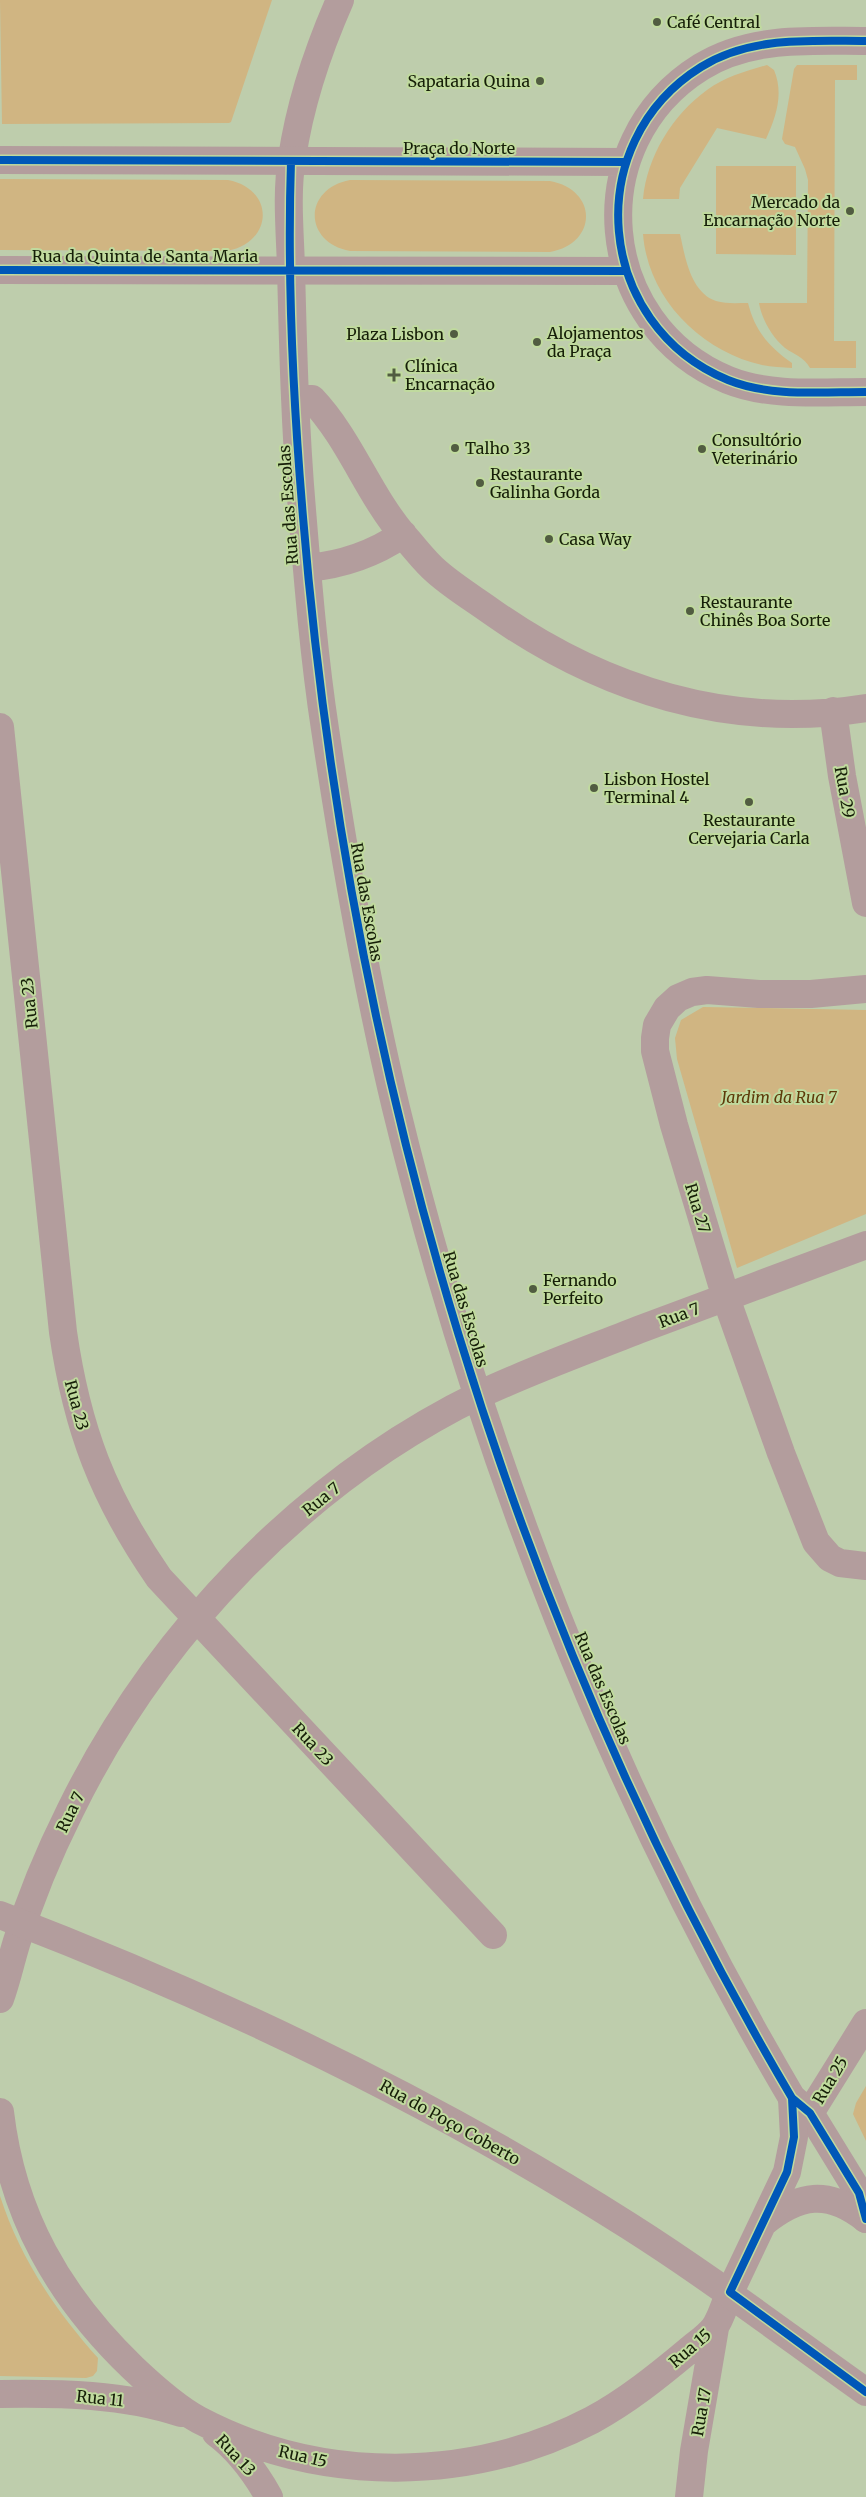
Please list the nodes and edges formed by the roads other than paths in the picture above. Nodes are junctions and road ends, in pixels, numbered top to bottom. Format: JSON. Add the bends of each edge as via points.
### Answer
{"nodes":[{"id":1,"x":340,"y":0,"type":"edge"},
{"id":2,"x":866,"y":41,"type":"edge"},
{"id":3,"x":0,"y":160,"type":"edge"},
{"id":4,"x":291,"y":161,"type":"junction"},
{"id":5,"x":626,"y":162,"type":"junction"},
{"id":6,"x":0,"y":270,"type":"edge"},
{"id":7,"x":291,"y":270,"type":"junction"},
{"id":8,"x":626,"y":271,"type":"junction"},
{"id":9,"x":866,"y":392,"type":"edge"},
{"id":10,"x":295,"y":399,"type":"junction"},
{"id":11,"x":403,"y":534,"type":"junction"},
{"id":12,"x":307,"y":568,"type":"junction"},
{"id":13,"x":866,"y":708,"type":"edge"},
{"id":14,"x":833,"y":711,"type":"junction"},
{"id":15,"x":0,"y":727,"type":"edge"},
{"id":16,"x":866,"y":902,"type":"edge"},
{"id":17,"x":866,"y":989,"type":"edge"},
{"id":18,"x":866,"y":1245,"type":"edge"},
{"id":19,"x":726,"y":1298,"type":"junction"},
{"id":20,"x":478,"y":1396,"type":"junction"},
{"id":21,"x":866,"y":1566,"type":"edge"},
{"id":22,"x":197,"y":1620,"type":"junction"},
{"id":23,"x":12,"y":1919,"type":"edge"},
{"id":24,"x":493,"y":1935,"type":"dead end"},
{"id":25,"x":2,"y":1994,"type":"edge"},
{"id":26,"x":0,"y":2018,"type":"edge"},
{"id":27,"x":866,"y":2023,"type":"edge"},
{"id":28,"x":801,"y":2105,"type":"junction"},
{"id":29,"x":0,"y":2112,"type":"edge"},
{"id":30,"x":866,"y":2219,"type":"edge"},
{"id":31,"x":763,"y":2222,"type":"junction"},
{"id":32,"x":730,"y":2292,"type":"junction"},
{"id":33,"x":715,"y":2328,"type":"junction"},
{"id":34,"x":866,"y":2392,"type":"edge"},
{"id":35,"x":0,"y":2394,"type":"edge"},
{"id":36,"x":197,"y":2419,"type":"junction"},
{"id":37,"x":269,"y":2497,"type":"edge"},
{"id":38,"x":688,"y":2497,"type":"edge"}],
"edges":[{"from":1,"to":4,"type":"street","name":"Rua das Escolas","via":[[309,81]]},
{"from":2,"to":5,"type":"street","via":[[794,40],[762,43],[731,52],[676,86],[654,109],[635,139]]},
{"from":3,"to":4,"type":"street"},
{"from":4,"to":5,"type":"street","name":"Praça do Norte"},
{"from":4,"to":7,"type":"street","name":"Rua das Escolas"},
{"from":5,"to":8,"type":"street","via":[[618,199],[618,224]]},
{"from":6,"to":7,"type":"street","name":"Rua da Quinta de Santa Maria"},
{"from":7,"to":8,"type":"street"},
{"from":7,"to":10,"type":"street","name":"Rua das Escolas"},
{"from":8,"to":9,"type":"street","via":[[651,321],[674,346],[721,376],[760,389]]},
{"from":10,"to":11,"type":"street","via":[[312,399],[327,415],[370,489]]},
{"from":10,"to":12,"type":"street","name":"Rua das Escolas"},
{"from":11,"to":12,"type":"street","via":[[384,547],[330,566]]},
{"from":11,"to":14,"type":"street","via":[[438,573],[528,638],[577,664],[628,685],[681,701],[735,710]]},
{"from":12,"to":20,"type":"street","name":"Rua das Escolas","via":[[324,727],[368,980],[428,1231]]},
{"from":13,"to":14,"type":"street"},
{"from":14,"to":16,"type":"street","name":"Rua 29"},
{"from":15,"to":22,"type":"street","name":"Rua 23","via":[[69,1376],[85,1436],[112,1503],[159,1578]]},
{"from":17,"to":19,"type":"street","name":"Rua 27","via":[[811,994],[692,992],[678,998],[660,1019],[655,1051]]},
{"from":18,"to":19,"type":"street","name":"Rua 7"},
{"from":19,"to":20,"type":"street","name":"Rua 7","via":[[534,1370]]},
{"from":19,"to":21,"type":"street","name":"Rua 27","via":[[816,1542],[830,1558],[840,1563]]},
{"from":20,"to":22,"type":"street","name":"Rua 7","via":[[416,1430],[311,1506],[262,1549]]},
{"from":20,"to":28,"type":"street","name":"Rua das Escolas","via":[[543,1578],[599,1716],[652,1833],[762,2048]]},
{"from":22,"to":23,"type":"street","name":"Rua 7","via":[[136,1697],[101,1752],[47,1860]]},
{"from":22,"to":24,"type":"street","name":"Rua 23"},
{"from":23,"to":25,"type":"street","name":"Rua 7"},
{"from":23,"to":32,"type":"street","name":"Rua do Poço Coberto","via":[[187,1991],[406,2097],[603,2210]]},
{"from":25,"to":26,"type":"street"},
{"from":27,"to":28,"type":"street","name":"Rua 25"},
{"from":28,"to":30,"type":"street","name":"Rua das Escolas","via":[[860,2193]]},
{"from":28,"to":31,"type":"street","name":"Rua 15","via":[[787,2172]]},
{"from":29,"to":36,"type":"street","name":"Rua 15","via":[[10,2169],[25,2214],[56,2276],[83,2315],[111,2347],[149,2383]]},
{"from":30,"to":31,"type":"street","via":[[838,2201],[820,2198],[782,2207]]},
{"from":31,"to":32,"type":"street","name":"Rua 15"},
{"from":32,"to":33,"type":"street","name":"Rua 15"},
{"from":32,"to":34,"type":"street","name":"Rua do Poço Coberto"},
{"from":33,"to":36,"type":"street","name":"Rua 15","via":[[651,2382],[611,2410],[567,2433],[521,2450],[473,2462],[374,2468],[325,2462],[277,2450]]},
{"from":33,"to":38,"type":"street","name":"Rua 17"},
{"from":35,"to":36,"type":"street","name":"Rua 11","via":[[40,2393],[115,2399],[164,2408]]},
{"from":36,"to":37,"type":"street","name":"Rua 13","via":[[230,2444]]}]}
